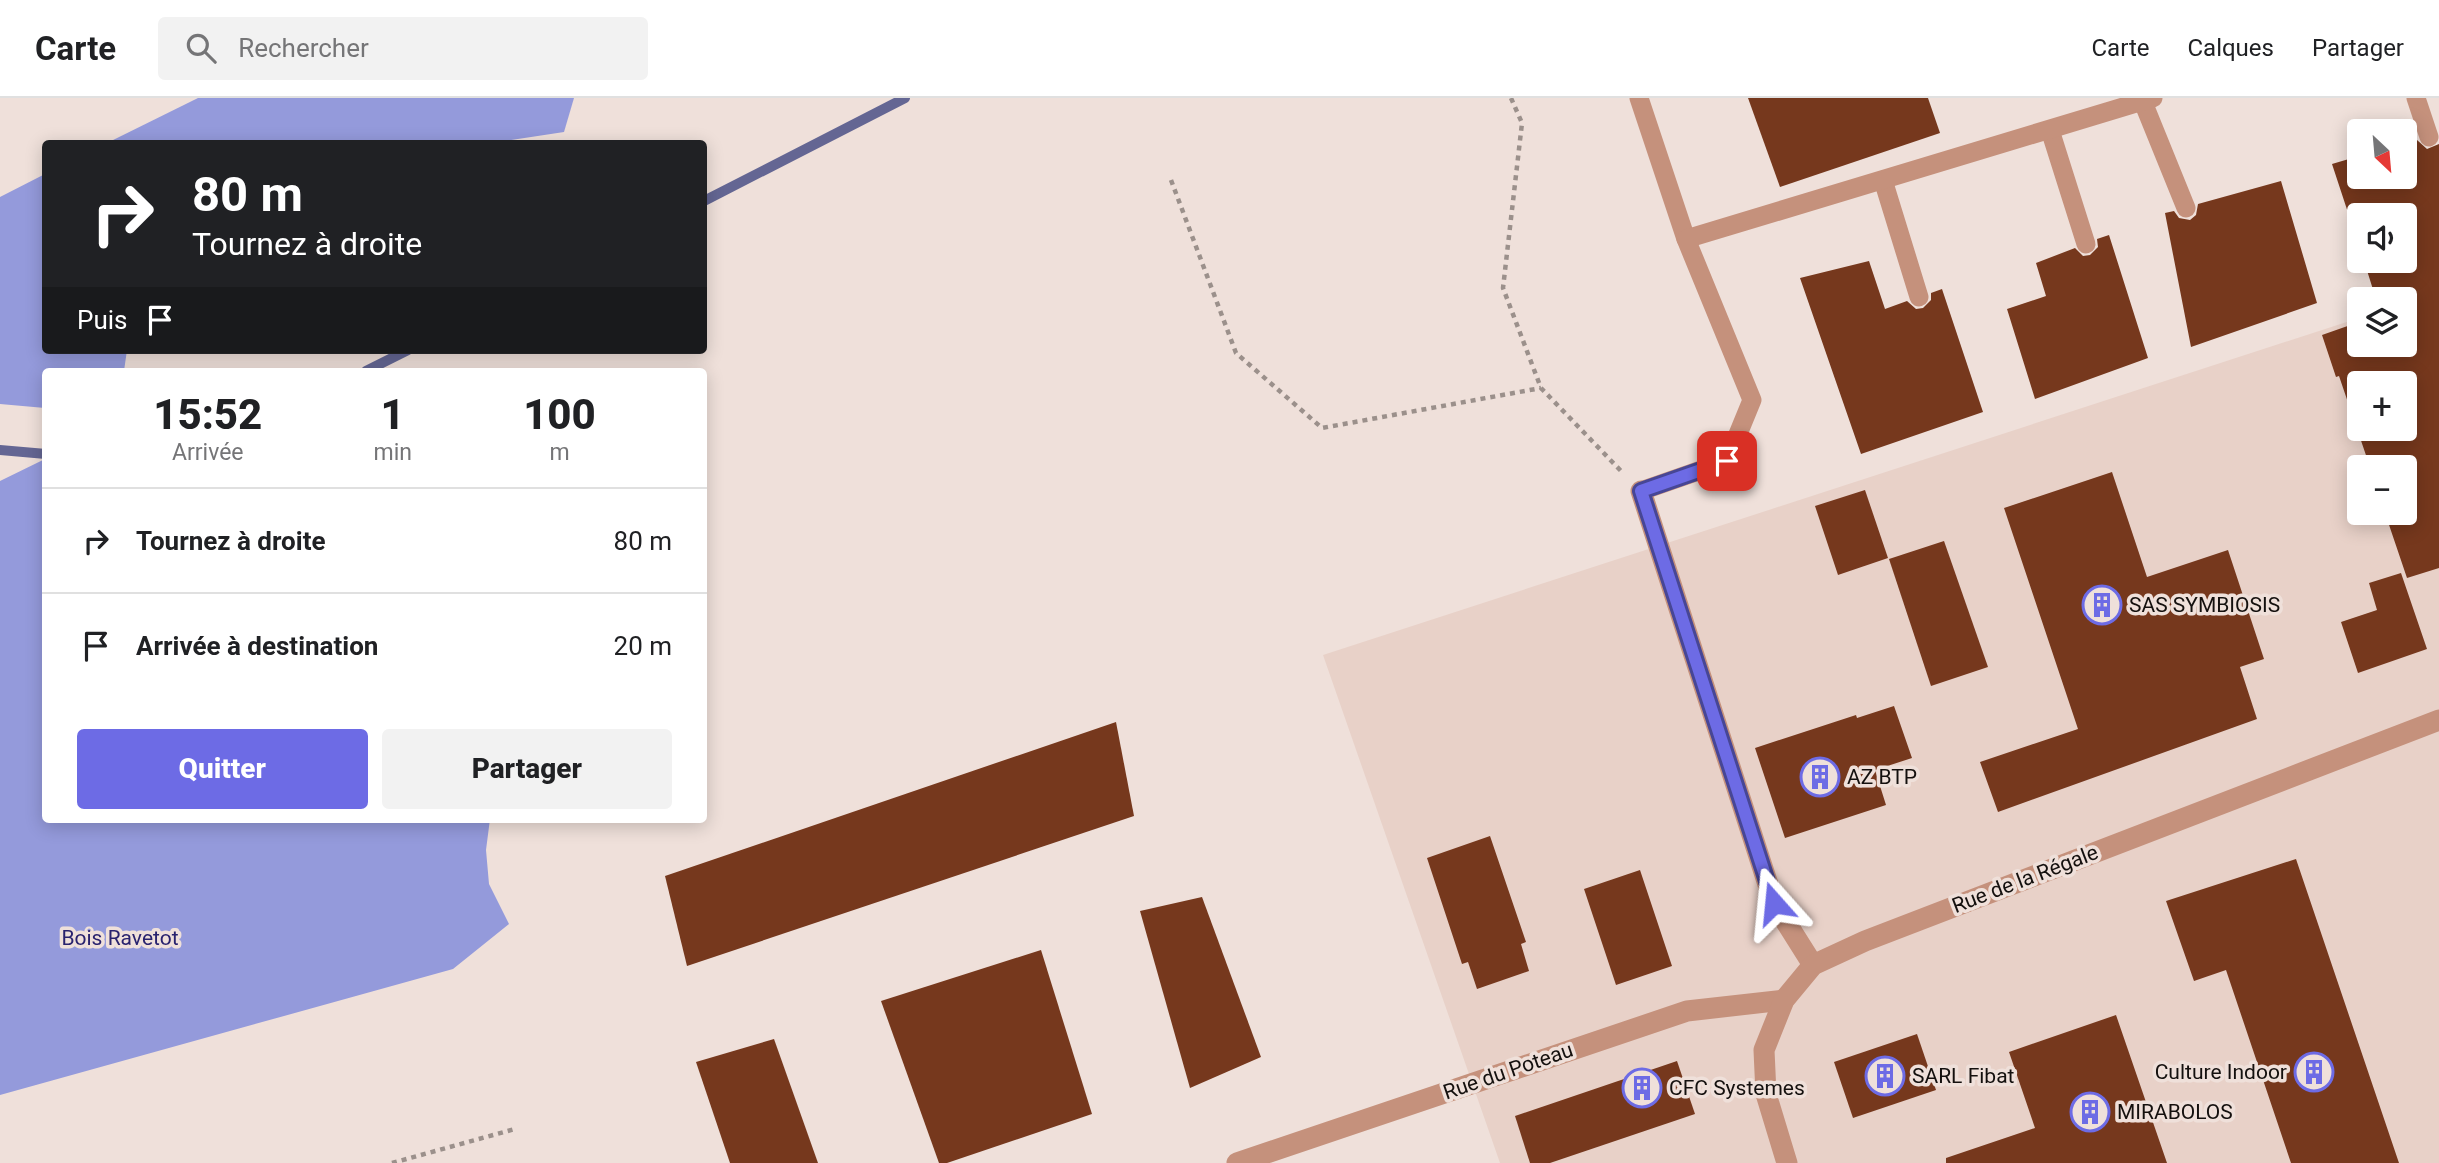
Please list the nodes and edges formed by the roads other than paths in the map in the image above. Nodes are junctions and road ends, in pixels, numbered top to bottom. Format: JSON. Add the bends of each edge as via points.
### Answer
{"nodes":[{"id":1,"x":2416,"y":98,"type":"edge"},
{"id":2,"x":1645,"y":99,"type":"edge"},
{"id":3,"x":2148,"y":100,"type":"edge"},
{"id":4,"x":2050,"y":130,"type":"junction"},
{"id":5,"x":2429,"y":137,"type":"dead end"},
{"id":6,"x":1883,"y":180,"type":"junction"},
{"id":7,"x":2186,"y":208,"type":"dead end"},
{"id":8,"x":1686,"y":239,"type":"junction"},
{"id":9,"x":2086,"y":244,"type":"dead end"},
{"id":10,"x":1919,"y":297,"type":"dead end"},
{"id":11,"x":1641,"y":491,"type":"joint"},
{"id":12,"x":2439,"y":720,"type":"edge"},
{"id":13,"x":1813,"y":965,"type":"junction"},
{"id":14,"x":1784,"y":1000,"type":"junction"},
{"id":15,"x":1237,"y":1163,"type":"edge"},
{"id":16,"x":1787,"y":1163,"type":"edge"}],
"edges":[{"from":1,"to":5,"type":"lane"},
{"from":2,"to":8,"type":"lane"},
{"from":3,"to":4,"type":"lane"},
{"from":3,"to":7,"type":"lane"},
{"from":4,"to":6,"type":"lane"},
{"from":4,"to":9,"type":"lane"},
{"from":6,"to":8,"type":"lane"},
{"from":6,"to":10,"type":"lane"},
{"from":8,"to":11,"type":"lane","via":[[1752,400],[1727,461]]},
{"from":11,"to":13,"type":"street","via":[[1774,903]]},
{"from":12,"to":13,"type":"street","name":"Rue de la Régale"},
{"from":13,"to":14,"type":"street","name":"Rue de la Régale"},
{"from":14,"to":15,"type":"street","name":"Rue du Poteau","via":[[1687,1011]]},
{"from":14,"to":16,"type":"street","name":"Rue de la Régale","via":[[1764,1050],[1766,1094]]}]}
